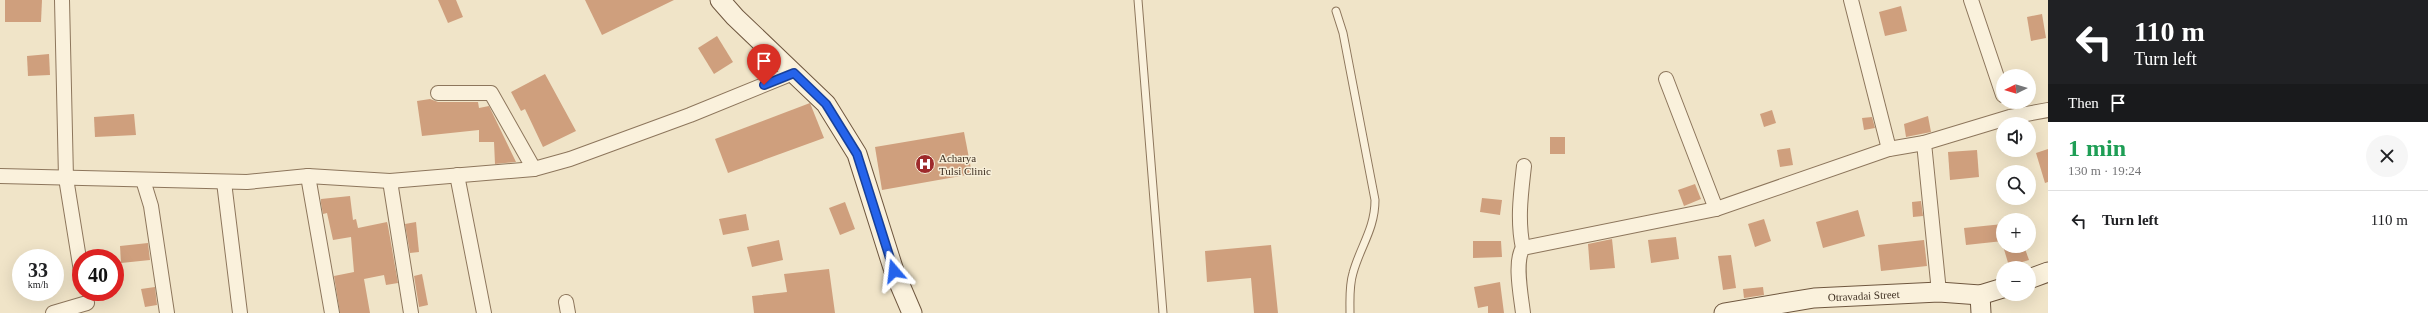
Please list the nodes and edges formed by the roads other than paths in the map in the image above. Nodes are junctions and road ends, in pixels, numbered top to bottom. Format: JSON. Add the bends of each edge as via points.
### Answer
{"nodes":[{"id":1,"x":62,"y":0,"type":"edge"},
{"id":2,"x":720,"y":0,"type":"edge"},
{"id":3,"x":1138,"y":0,"type":"edge"},
{"id":4,"x":1851,"y":0,"type":"edge"},
{"id":5,"x":1971,"y":0,"type":"edge"},
{"id":6,"x":1336,"y":11,"type":"dead end"},
{"id":7,"x":794,"y":73,"type":"junction"},
{"id":8,"x":1996,"y":74,"type":"edge"},
{"id":9,"x":1666,"y":79,"type":"dead end"},
{"id":10,"x":438,"y":93,"type":"dead end"},
{"id":11,"x":2007,"y":109,"type":"edge"},
{"id":12,"x":2048,"y":110,"type":"edge"},
{"id":13,"x":2010,"y":117,"type":"joint"},
{"id":14,"x":1996,"y":121,"type":"edge"},
{"id":15,"x":1924,"y":143,"type":"junction"},
{"id":16,"x":1889,"y":149,"type":"junction"},
{"id":17,"x":1524,"y":166,"type":"dead end"},
{"id":18,"x":534,"y":169,"type":"junction"},
{"id":19,"x":457,"y":175,"type":"junction"},
{"id":20,"x":0,"y":176,"type":"edge"},
{"id":21,"x":308,"y":176,"type":"junction"},
{"id":22,"x":66,"y":178,"type":"junction"},
{"id":23,"x":143,"y":180,"type":"junction"},
{"id":24,"x":390,"y":181,"type":"junction"},
{"id":25,"x":224,"y":182,"type":"junction"},
{"id":26,"x":1716,"y":210,"type":"junction"},
{"id":27,"x":1523,"y":248,"type":"junction"},
{"id":28,"x":77,"y":249,"type":"edge"},
{"id":29,"x":2048,"y":272,"type":"edge"},
{"id":30,"x":2036,"y":276,"type":"edge"},
{"id":31,"x":1939,"y":292,"type":"junction"},
{"id":32,"x":1996,"y":293,"type":"edge"},
{"id":33,"x":87,"y":303,"type":"edge"},
{"id":34,"x":1980,"y":304,"type":"edge"},
{"id":35,"x":53,"y":313,"type":"edge"},
{"id":36,"x":167,"y":313,"type":"edge"},
{"id":37,"x":240,"y":313,"type":"edge"},
{"id":38,"x":332,"y":313,"type":"edge"},
{"id":39,"x":411,"y":313,"type":"edge"},
{"id":40,"x":484,"y":313,"type":"edge"},
{"id":41,"x":912,"y":313,"type":"edge"},
{"id":42,"x":1163,"y":313,"type":"edge"},
{"id":43,"x":1350,"y":313,"type":"edge"},
{"id":44,"x":1522,"y":313,"type":"edge"},
{"id":45,"x":1724,"y":313,"type":"edge"}],
"edges":[{"from":1,"to":22,"type":"street"},
{"from":2,"to":7,"type":"street"},
{"from":3,"to":42,"type":"lane"},
{"from":4,"to":16,"type":"street"},
{"from":5,"to":8,"type":"street"},
{"from":6,"to":43,"type":"lane","via":[[1343,33],[1375,200],[1375,216],[1353,272]]},
{"from":7,"to":18,"type":"street","via":[[690,115],[570,159]]},
{"from":7,"to":41,"type":"street","via":[[826,104],[857,154],[894,271]]},
{"from":9,"to":26,"type":"street"},
{"from":10,"to":18,"type":"street","via":[[491,93]]},
{"from":11,"to":13,"type":"street"},
{"from":12,"to":13,"type":"street"},
{"from":14,"to":15,"type":"street"},
{"from":15,"to":16,"type":"street"},
{"from":15,"to":31,"type":"street"},
{"from":16,"to":26,"type":"street"},
{"from":17,"to":27,"type":"street","via":[[1520,200],[1520,236]]},
{"from":18,"to":19,"type":"street"},
{"from":19,"to":24,"type":"street"},
{"from":19,"to":40,"type":"street"},
{"from":20,"to":22,"type":"street"},
{"from":21,"to":24,"type":"street"},
{"from":21,"to":25,"type":"street"},
{"from":21,"to":38,"type":"street"},
{"from":22,"to":23,"type":"street"},
{"from":22,"to":28,"type":"street"},
{"from":23,"to":25,"type":"street"},
{"from":23,"to":36,"type":"street","via":[[151,206]]},
{"from":24,"to":39,"type":"street"},
{"from":25,"to":37,"type":"street"},
{"from":26,"to":27,"type":"street"},
{"from":27,"to":44,"type":"street","via":[[1519,253],[1518,262]]},
{"from":29,"to":30,"type":"street"},
{"from":31,"to":34,"type":"street","name":"Otravadai Street"},
{"from":31,"to":45,"type":"street","name":"Otravadai Street","via":[[1814,298]]},
{"from":32,"to":34,"type":"street","name":"Otravadai Street"},
{"from":33,"to":35,"type":"street"}]}
